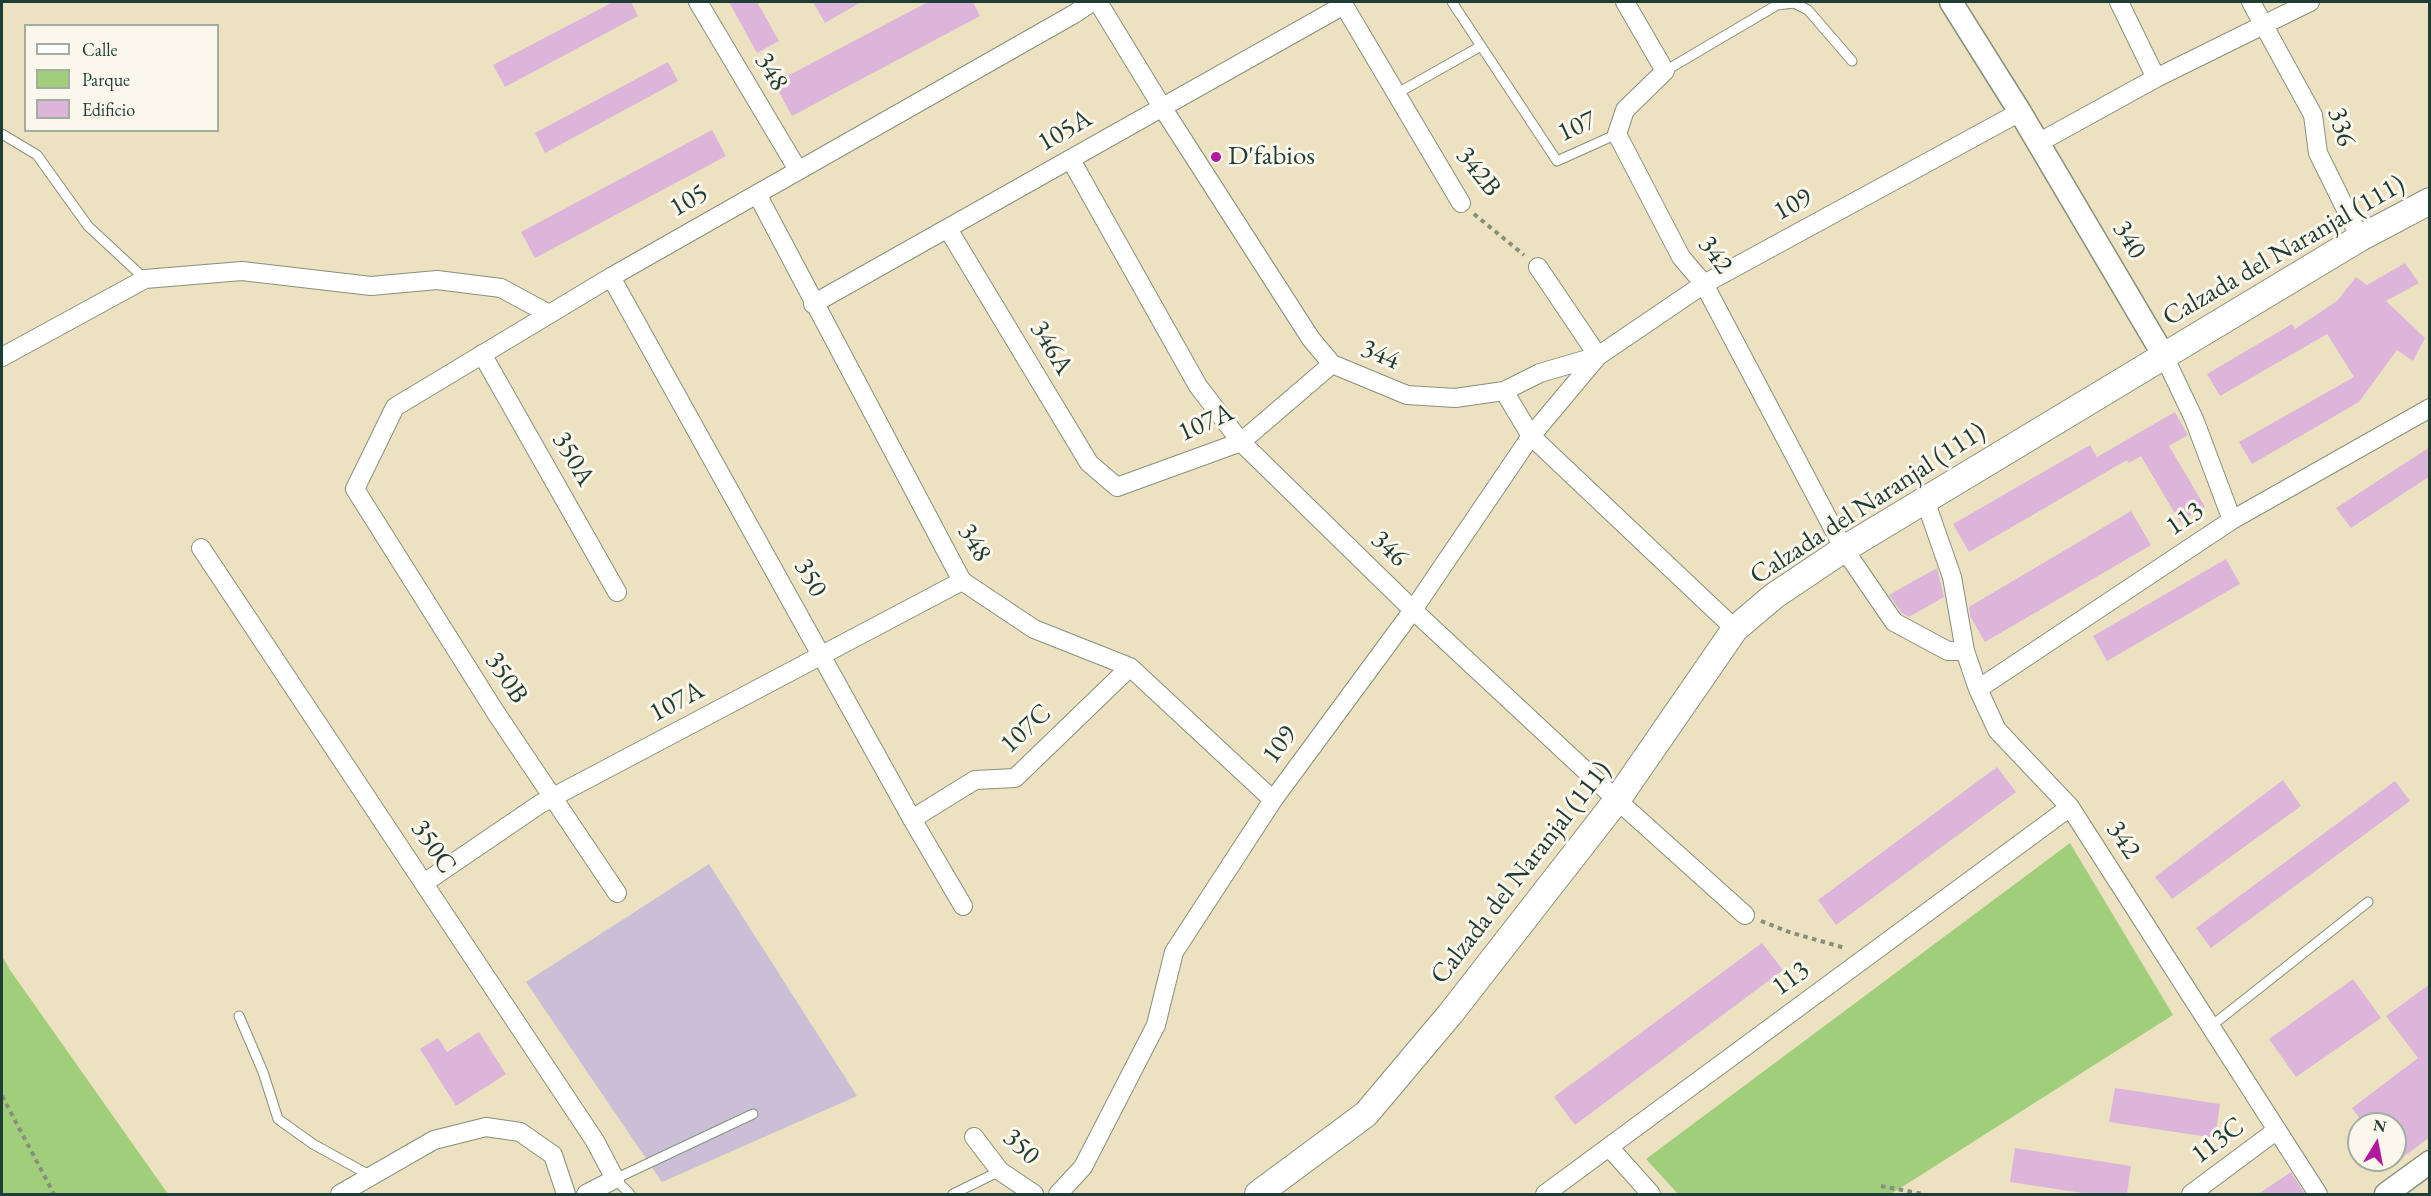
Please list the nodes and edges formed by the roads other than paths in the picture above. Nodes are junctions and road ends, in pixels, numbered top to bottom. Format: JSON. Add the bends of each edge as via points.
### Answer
{"nodes":[{"id":1,"x":698,"y":2,"type":"edge"},
{"id":2,"x":1092,"y":2,"type":"edge"},
{"id":3,"x":1098,"y":2,"type":"edge"},
{"id":4,"x":1452,"y":2,"type":"edge"},
{"id":5,"x":1625,"y":2,"type":"edge"},
{"id":6,"x":1951,"y":2,"type":"edge"},
{"id":7,"x":2119,"y":2,"type":"edge"},
{"id":8,"x":2250,"y":2,"type":"edge"},
{"id":9,"x":2310,"y":2,"type":"edge"},
{"id":10,"x":1343,"y":3,"type":"edge"},
{"id":11,"x":2262,"y":24,"type":"junction"},
{"id":12,"x":1481,"y":46,"type":"junction"},
{"id":13,"x":1852,"y":61,"type":"dead end"},
{"id":14,"x":1665,"y":71,"type":"junction"},
{"id":15,"x":2156,"y":78,"type":"junction"},
{"id":16,"x":1396,"y":94,"type":"junction"},
{"id":17,"x":1162,"y":106,"type":"junction"},
{"id":18,"x":2020,"y":112,"type":"junction"},
{"id":19,"x":2,"y":134,"type":"edge"},
{"id":20,"x":1617,"y":134,"type":"junction"},
{"id":21,"x":2038,"y":143,"type":"junction"},
{"id":22,"x":1071,"y":160,"type":"junction"},
{"id":23,"x":798,"y":171,"type":"junction"},
{"id":24,"x":757,"y":194,"type":"junction"},
{"id":25,"x":2430,"y":201,"type":"edge"},
{"id":26,"x":1461,"y":203,"type":"road end"},
{"id":27,"x":948,"y":229,"type":"junction"},
{"id":28,"x":2360,"y":238,"type":"junction"},
{"id":29,"x":1538,"y":267,"type":"road end"},
{"id":30,"x":611,"y":277,"type":"junction"},
{"id":31,"x":145,"y":279,"type":"junction"},
{"id":32,"x":1704,"y":284,"type":"junction"},
{"id":33,"x":813,"y":304,"type":"junction"},
{"id":34,"x":549,"y":314,"type":"junction"},
{"id":35,"x":482,"y":354,"type":"junction"},
{"id":36,"x":1598,"y":356,"type":"junction"},
{"id":37,"x":2164,"y":356,"type":"junction"},
{"id":38,"x":2,"y":357,"type":"edge"},
{"id":39,"x":1332,"y":364,"type":"junction"},
{"id":40,"x":1504,"y":391,"type":"junction"},
{"id":41,"x":2430,"y":408,"type":"edge"},
{"id":42,"x":1531,"y":436,"type":"junction"},
{"id":43,"x":1241,"y":442,"type":"junction"},
{"id":44,"x":1117,"y":487,"type":"joint"},
{"id":45,"x":354,"y":489,"type":"joint"},
{"id":46,"x":1925,"y":500,"type":"junction"},
{"id":47,"x":2232,"y":520,"type":"junction"},
{"id":48,"x":201,"y":548,"type":"dead end"},
{"id":49,"x":1844,"y":549,"type":"junction"},
{"id":50,"x":962,"y":581,"type":"junction"},
{"id":51,"x":617,"y":592,"type":"dead end"},
{"id":52,"x":1413,"y":610,"type":"junction"},
{"id":53,"x":1735,"y":629,"type":"junction"},
{"id":54,"x":1965,"y":651,"type":"junction"},
{"id":55,"x":822,"y":655,"type":"junction"},
{"id":56,"x":1130,"y":667,"type":"junction"},
{"id":57,"x":1978,"y":689,"type":"junction"},
{"id":58,"x":554,"y":797,"type":"junction"},
{"id":59,"x":1273,"y":800,"type":"junction"},
{"id":60,"x":1617,"y":800,"type":"junction"},
{"id":61,"x":2070,"y":807,"type":"junction"},
{"id":62,"x":912,"y":819,"type":"junction"},
{"id":63,"x":424,"y":882,"type":"junction"},
{"id":64,"x":617,"y":893,"type":"dead end"},
{"id":65,"x":2368,"y":902,"type":"dead end"},
{"id":66,"x":963,"y":906,"type":"dead end"},
{"id":67,"x":1745,"y":915,"type":"road end"},
{"id":68,"x":239,"y":1016,"type":"dead end"},
{"id":69,"x":2210,"y":1027,"type":"junction"},
{"id":70,"x":753,"y":1114,"type":"dead end"},
{"id":71,"x":2277,"y":1130,"type":"junction"},
{"id":72,"x":974,"y":1137,"type":"dead end"},
{"id":73,"x":1609,"y":1148,"type":"junction"},
{"id":74,"x":2430,"y":1162,"type":"edge"},
{"id":75,"x":1000,"y":1171,"type":"junction"},
{"id":76,"x":372,"y":1176,"type":"junction"},
{"id":77,"x":615,"y":1179,"type":"junction"},
{"id":78,"x":340,"y":1194,"type":"edge"},
{"id":79,"x":566,"y":1194,"type":"edge"},
{"id":80,"x":586,"y":1194,"type":"edge"},
{"id":81,"x":630,"y":1194,"type":"edge"},
{"id":82,"x":953,"y":1194,"type":"edge"},
{"id":83,"x":1034,"y":1194,"type":"edge"},
{"id":84,"x":1058,"y":1194,"type":"edge"},
{"id":85,"x":1258,"y":1194,"type":"edge"},
{"id":86,"x":1545,"y":1194,"type":"edge"},
{"id":87,"x":1651,"y":1194,"type":"edge"},
{"id":88,"x":2191,"y":1194,"type":"edge"},
{"id":89,"x":2318,"y":1194,"type":"edge"},
{"id":90,"x":2385,"y":1194,"type":"edge"}],
"edges":[{"from":1,"to":23,"type":"street","name":"348"},
{"from":2,"to":23,"type":"street","name":"105"},
{"from":3,"to":17,"type":"street","name":"344"},
{"from":4,"to":12,"type":"lane"},
{"from":5,"to":14,"type":"street"},
{"from":6,"to":18,"type":"street","name":"340"},
{"from":7,"to":15,"type":"street"},
{"from":8,"to":11,"type":"street","name":"336"},
{"from":9,"to":11,"type":"street"},
{"from":10,"to":16,"type":"street","name":"342B"},
{"from":10,"to":17,"type":"street","name":"105A"},
{"from":11,"to":15,"type":"street"},
{"from":11,"to":28,"type":"street","name":"336","via":[[2313,115],[2318,153]]},
{"from":12,"to":16,"type":"lane"},
{"from":12,"to":20,"type":"lane","name":"107","via":[[1557,161]]},
{"from":13,"to":14,"type":"lane","via":[[1808,10],[1794,3],[1777,4]]},
{"from":14,"to":20,"type":"street","via":[[1625,110]]},
{"from":15,"to":21,"type":"street"},
{"from":16,"to":26,"type":"street","name":"342B"},
{"from":17,"to":22,"type":"street","name":"105A"},
{"from":17,"to":39,"type":"street","name":"344","via":[[1311,339]]},
{"from":18,"to":21,"type":"street","name":"340"},
{"from":18,"to":32,"type":"street","name":"109"},
{"from":19,"to":31,"type":"lane","via":[[38,155],[88,226]]},
{"from":20,"to":32,"type":"street","name":"342","via":[[1681,257]]},
{"from":21,"to":37,"type":"street","name":"340"},
{"from":22,"to":27,"type":"street","name":"105A"},
{"from":22,"to":43,"type":"street","name":"346","via":[[1198,386]]},
{"from":23,"to":24,"type":"street","name":"105"},
{"from":24,"to":30,"type":"street","name":"105"},
{"from":24,"to":33,"type":"street","name":"348"},
{"from":25,"to":28,"type":"main road","name":"Calzada del Naranjal (111)"},
{"from":27,"to":33,"type":"street","name":"105A"},
{"from":27,"to":44,"type":"street","name":"346A","via":[[1089,463]]},
{"from":28,"to":37,"type":"main road","name":"Calzada del Naranjal (111)"},
{"from":29,"to":36,"type":"street"},
{"from":30,"to":34,"type":"street","name":"105"},
{"from":30,"to":55,"type":"street","name":"350"},
{"from":31,"to":34,"type":"street","via":[[242,271],[371,286],[437,280],[501,288]]},
{"from":31,"to":38,"type":"street"},
{"from":32,"to":36,"type":"street","name":"109"},
{"from":32,"to":49,"type":"street","name":"342"},
{"from":33,"to":50,"type":"street","name":"348"},
{"from":34,"to":35,"type":"street","name":"105"},
{"from":35,"to":45,"type":"street","name":"105","via":[[395,407]]},
{"from":35,"to":51,"type":"street","name":"350A"},
{"from":36,"to":40,"type":"street","name":"109","via":[[1540,373]]},
{"from":36,"to":42,"type":"street","name":"109"},
{"from":37,"to":46,"type":"main road","name":"Calzada del Naranjal (111)"},
{"from":37,"to":47,"type":"street","name":"340","via":[[2194,419]]},
{"from":39,"to":40,"type":"street","name":"344","via":[[1407,395],[1455,398]]},
{"from":39,"to":43,"type":"street","name":"107A"},
{"from":40,"to":42,"type":"street"},
{"from":41,"to":47,"type":"street","name":"113"},
{"from":42,"to":52,"type":"street","name":"109"},
{"from":42,"to":53,"type":"street"},
{"from":43,"to":44,"type":"street","name":"107A"},
{"from":43,"to":52,"type":"street","name":"346"},
{"from":45,"to":58,"type":"street","name":"350B"},
{"from":46,"to":49,"type":"main road","name":"Calzada del Naranjal (111)"},
{"from":46,"to":54,"type":"street","name":"342","via":[[1952,577]]},
{"from":47,"to":57,"type":"street","name":"113"},
{"from":48,"to":63,"type":"street","name":"350C"},
{"from":49,"to":53,"type":"main road","name":"Calzada del Naranjal (111)","via":[[1774,596]]},
{"from":49,"to":54,"type":"street","name":"342","via":[[1894,622],[1948,651]]},
{"from":50,"to":55,"type":"street","name":"107A"},
{"from":50,"to":56,"type":"street","name":"348","via":[[1034,629]]},
{"from":52,"to":59,"type":"street","name":"109"},
{"from":52,"to":60,"type":"street","name":"346"},
{"from":53,"to":60,"type":"main road","name":"Calzada del Naranjal (111)"},
{"from":54,"to":57,"type":"street","name":"342"},
{"from":55,"to":58,"type":"street","name":"107A"},
{"from":55,"to":62,"type":"street","name":"350"},
{"from":56,"to":59,"type":"street","name":"348"},
{"from":56,"to":62,"type":"street","name":"107C","via":[[1015,778],[975,780]]},
{"from":57,"to":61,"type":"street","name":"342","via":[[1998,730]]},
{"from":58,"to":63,"type":"street","name":"107A"},
{"from":58,"to":64,"type":"street","name":"350B"},
{"from":59,"to":84,"type":"street","name":"109","via":[[1174,952],[1156,1025],[1083,1167]]},
{"from":60,"to":67,"type":"street","name":"346"},
{"from":60,"to":85,"type":"main road","name":"Calzada del Naranjal (111)","via":[[1451,1013],[1366,1114]]},
{"from":61,"to":69,"type":"street","name":"342"},
{"from":61,"to":73,"type":"street","name":"113"},
{"from":62,"to":66,"type":"street","name":"350"},
{"from":63,"to":77,"type":"street","name":"350C","via":[[595,1141]]},
{"from":65,"to":69,"type":"lane"},
{"from":68,"to":76,"type":"lane","via":[[278,1119],[313,1144]]},
{"from":69,"to":71,"type":"street","name":"342"},
{"from":70,"to":77,"type":"lane"},
{"from":71,"to":88,"type":"street","name":"113C"},
{"from":71,"to":89,"type":"street","name":"342"},
{"from":72,"to":75,"type":"street","name":"350"},
{"from":73,"to":86,"type":"street","name":"113"},
{"from":73,"to":87,"type":"street"},
{"from":74,"to":90,"type":"street"},
{"from":75,"to":82,"type":"lane"},
{"from":75,"to":83,"type":"street","name":"350"},
{"from":76,"to":78,"type":"street"},
{"from":76,"to":79,"type":"street","via":[[434,1140],[486,1127],[520,1132],[553,1155]]},
{"from":77,"to":80,"type":"street"},
{"from":77,"to":81,"type":"lane"}]}
